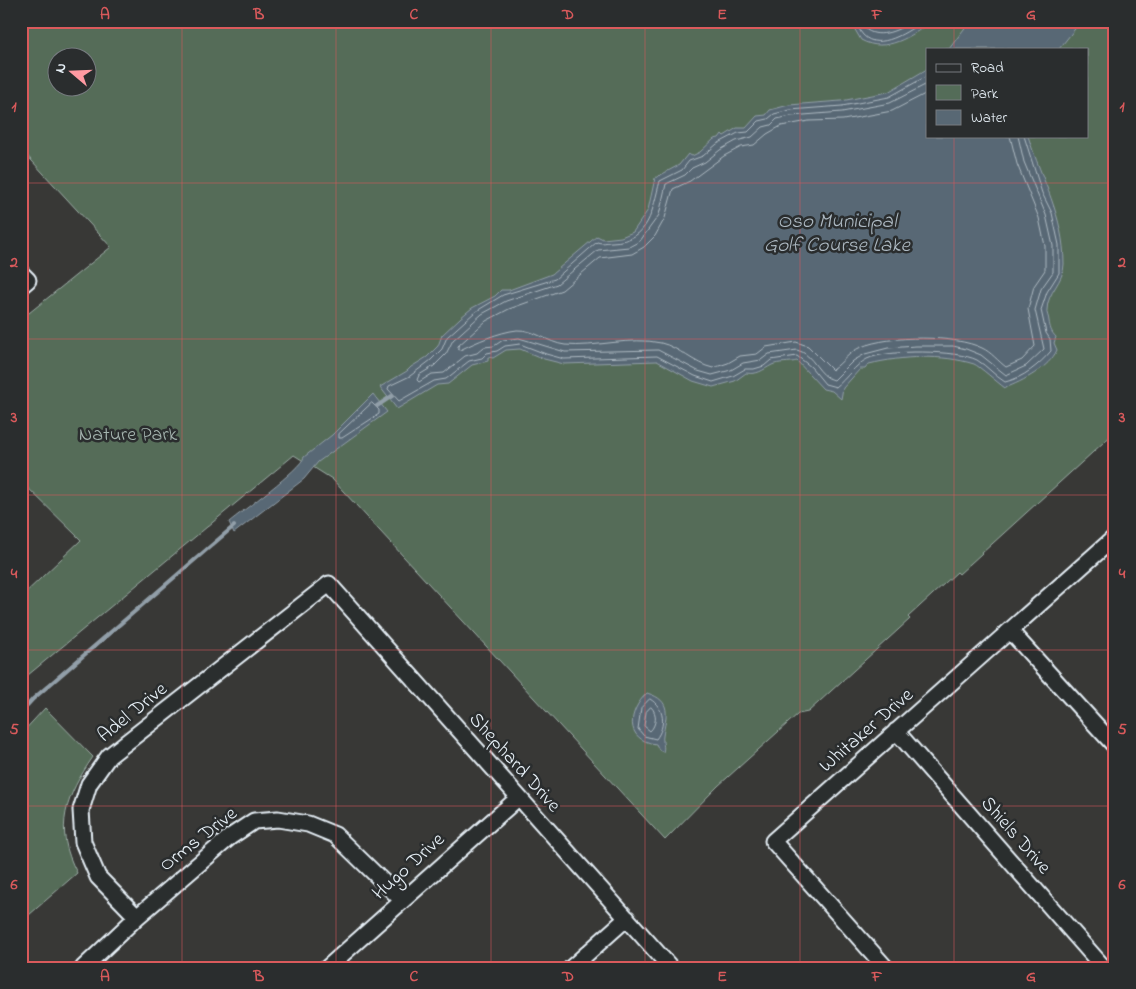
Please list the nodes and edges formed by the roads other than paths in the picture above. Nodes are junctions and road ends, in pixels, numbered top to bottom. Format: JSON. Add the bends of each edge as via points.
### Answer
{"nodes":[{"id":1,"x":1115,"y":537,"type":"edge"},
{"id":2,"x":329,"y":584,"type":"joint"},
{"id":3,"x":1011,"y":632,"type":"junction"},
{"id":4,"x":896,"y":731,"type":"junction"},
{"id":5,"x":1115,"y":746,"type":"edge"},
{"id":6,"x":518,"y":798,"type":"junction"},
{"id":7,"x":402,"y":900,"type":"junction"},
{"id":8,"x":137,"y":917,"type":"junction"},
{"id":9,"x":627,"y":918,"type":"junction"},
{"id":10,"x":83,"y":968,"type":"edge"},
{"id":11,"x":327,"y":968,"type":"edge"},
{"id":12,"x":571,"y":968,"type":"edge"},
{"id":13,"x":671,"y":968,"type":"edge"},
{"id":14,"x":886,"y":968,"type":"edge"},
{"id":15,"x":1104,"y":968,"type":"edge"}],
"edges":[{"from":1,"to":3,"type":"street","name":"Whitaker Drive"},
{"from":2,"to":6,"type":"street","name":"Shephard Drive"},
{"from":2,"to":8,"type":"street","name":"Adel Drive","via":[[109,756],[89,784],[82,810],[83,842],[98,877]]},
{"from":3,"to":4,"type":"street","name":"Whitaker Drive"},
{"from":3,"to":5,"type":"street"},
{"from":4,"to":14,"type":"street","name":"Whitaker Drive","via":[[773,841]]},
{"from":4,"to":15,"type":"street","name":"Shiels Drive"},
{"from":6,"to":7,"type":"street","name":"Hugo Drive"},
{"from":6,"to":9,"type":"street","name":"Shephard Drive"},
{"from":7,"to":8,"type":"street","name":"Orms Drive","via":[[335,835],[308,824],[278,819],[254,821],[230,837]]},
{"from":7,"to":11,"type":"street","name":"Hugo Drive"},
{"from":8,"to":10,"type":"street","name":"Orms Drive"},
{"from":9,"to":12,"type":"street"},
{"from":9,"to":13,"type":"street","name":"Shephard Drive"}]}
